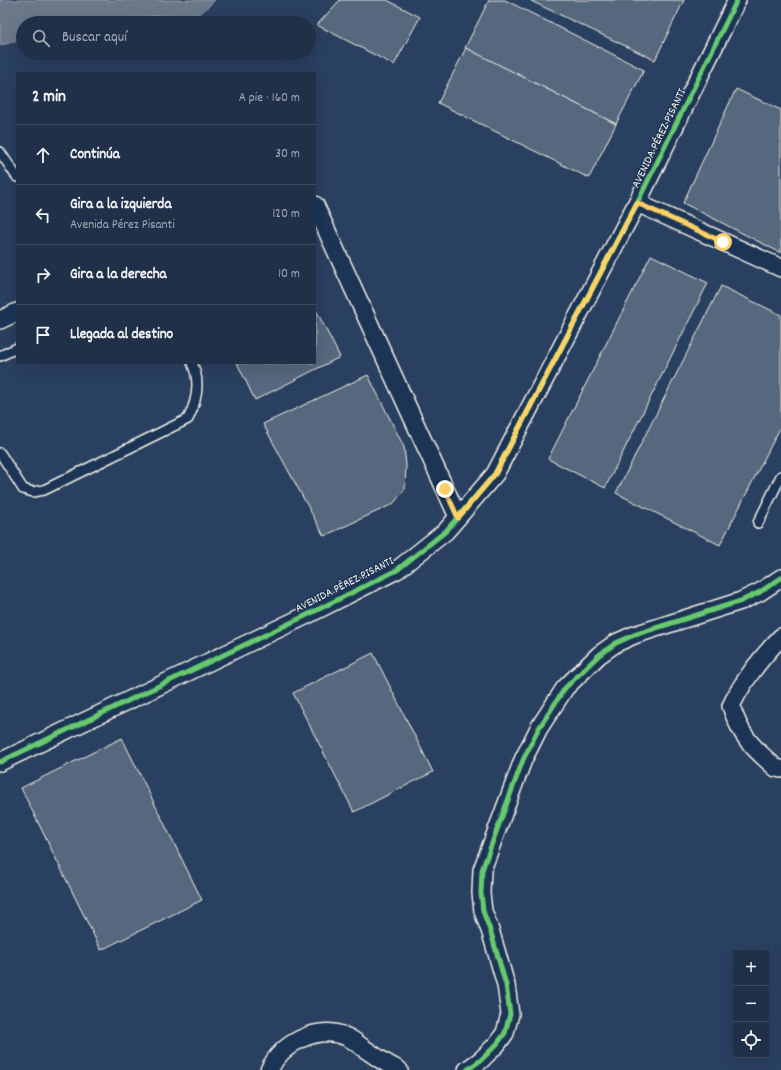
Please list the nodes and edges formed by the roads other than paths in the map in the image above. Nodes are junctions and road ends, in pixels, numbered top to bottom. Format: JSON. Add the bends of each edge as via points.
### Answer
{"nodes":[{"id":1,"x":737,"y":0,"type":"edge"},
{"id":2,"x":0,"y":152,"type":"edge"},
{"id":3,"x":16,"y":176,"type":"edge"},
{"id":4,"x":637,"y":203,"type":"junction"},
{"id":5,"x":316,"y":207,"type":"edge"},
{"id":6,"x":781,"y":268,"type":"edge"},
{"id":7,"x":16,"y":312,"type":"edge"},
{"id":8,"x":0,"y":320,"type":"edge"},
{"id":9,"x":16,"y":348,"type":"edge"},
{"id":10,"x":0,"y":356,"type":"edge"},
{"id":11,"x":192,"y":364,"type":"edge"},
{"id":12,"x":0,"y":453,"type":"edge"},
{"id":13,"x":781,"y":476,"type":"edge"},
{"id":14,"x":458,"y":518,"type":"junction"},
{"id":15,"x":758,"y":523,"type":"dead end"},
{"id":16,"x":781,"y":578,"type":"edge"},
{"id":17,"x":781,"y":637,"type":"edge"},
{"id":18,"x":0,"y":762,"type":"edge"},
{"id":19,"x":781,"y":769,"type":"edge"},
{"id":20,"x":269,"y":1070,"type":"edge"},
{"id":21,"x":400,"y":1070,"type":"edge"},
{"id":22,"x":467,"y":1070,"type":"edge"}],
"edges":[{"from":1,"to":4,"type":"street","name":"AVENIDA PÉREZ PISANTI"},
{"from":2,"to":3,"type":"lane"},
{"from":4,"to":6,"type":"street"},
{"from":4,"to":14,"type":"street","name":"AVENIDA PÉREZ PISANTI","via":[[495,474]]},
{"from":5,"to":14,"type":"street"},
{"from":7,"to":8,"type":"street"},
{"from":9,"to":10,"type":"lane"},
{"from":11,"to":12,"type":"lane","via":[[197,374],[197,390],[194,408],[188,420],[44,490],[33,492],[23,489]]},
{"from":13,"to":15,"type":"lane"},
{"from":14,"to":18,"type":"street","name":"AVENIDA PÉREZ PISANTI","via":[[446,532],[397,570]]},
{"from":16,"to":22,"type":"street","via":[[741,601],[616,643],[599,655],[565,688],[539,728],[523,760],[482,870],[483,911],[506,985],[510,1014],[505,1033],[497,1044]]},
{"from":17,"to":19,"type":"street","via":[[762,657],[740,688],[731,706],[737,725],[750,744],[776,768]]},
{"from":20,"to":21,"type":"street","via":[[275,1058],[290,1045],[307,1035],[326,1033],[347,1037]]}]}
